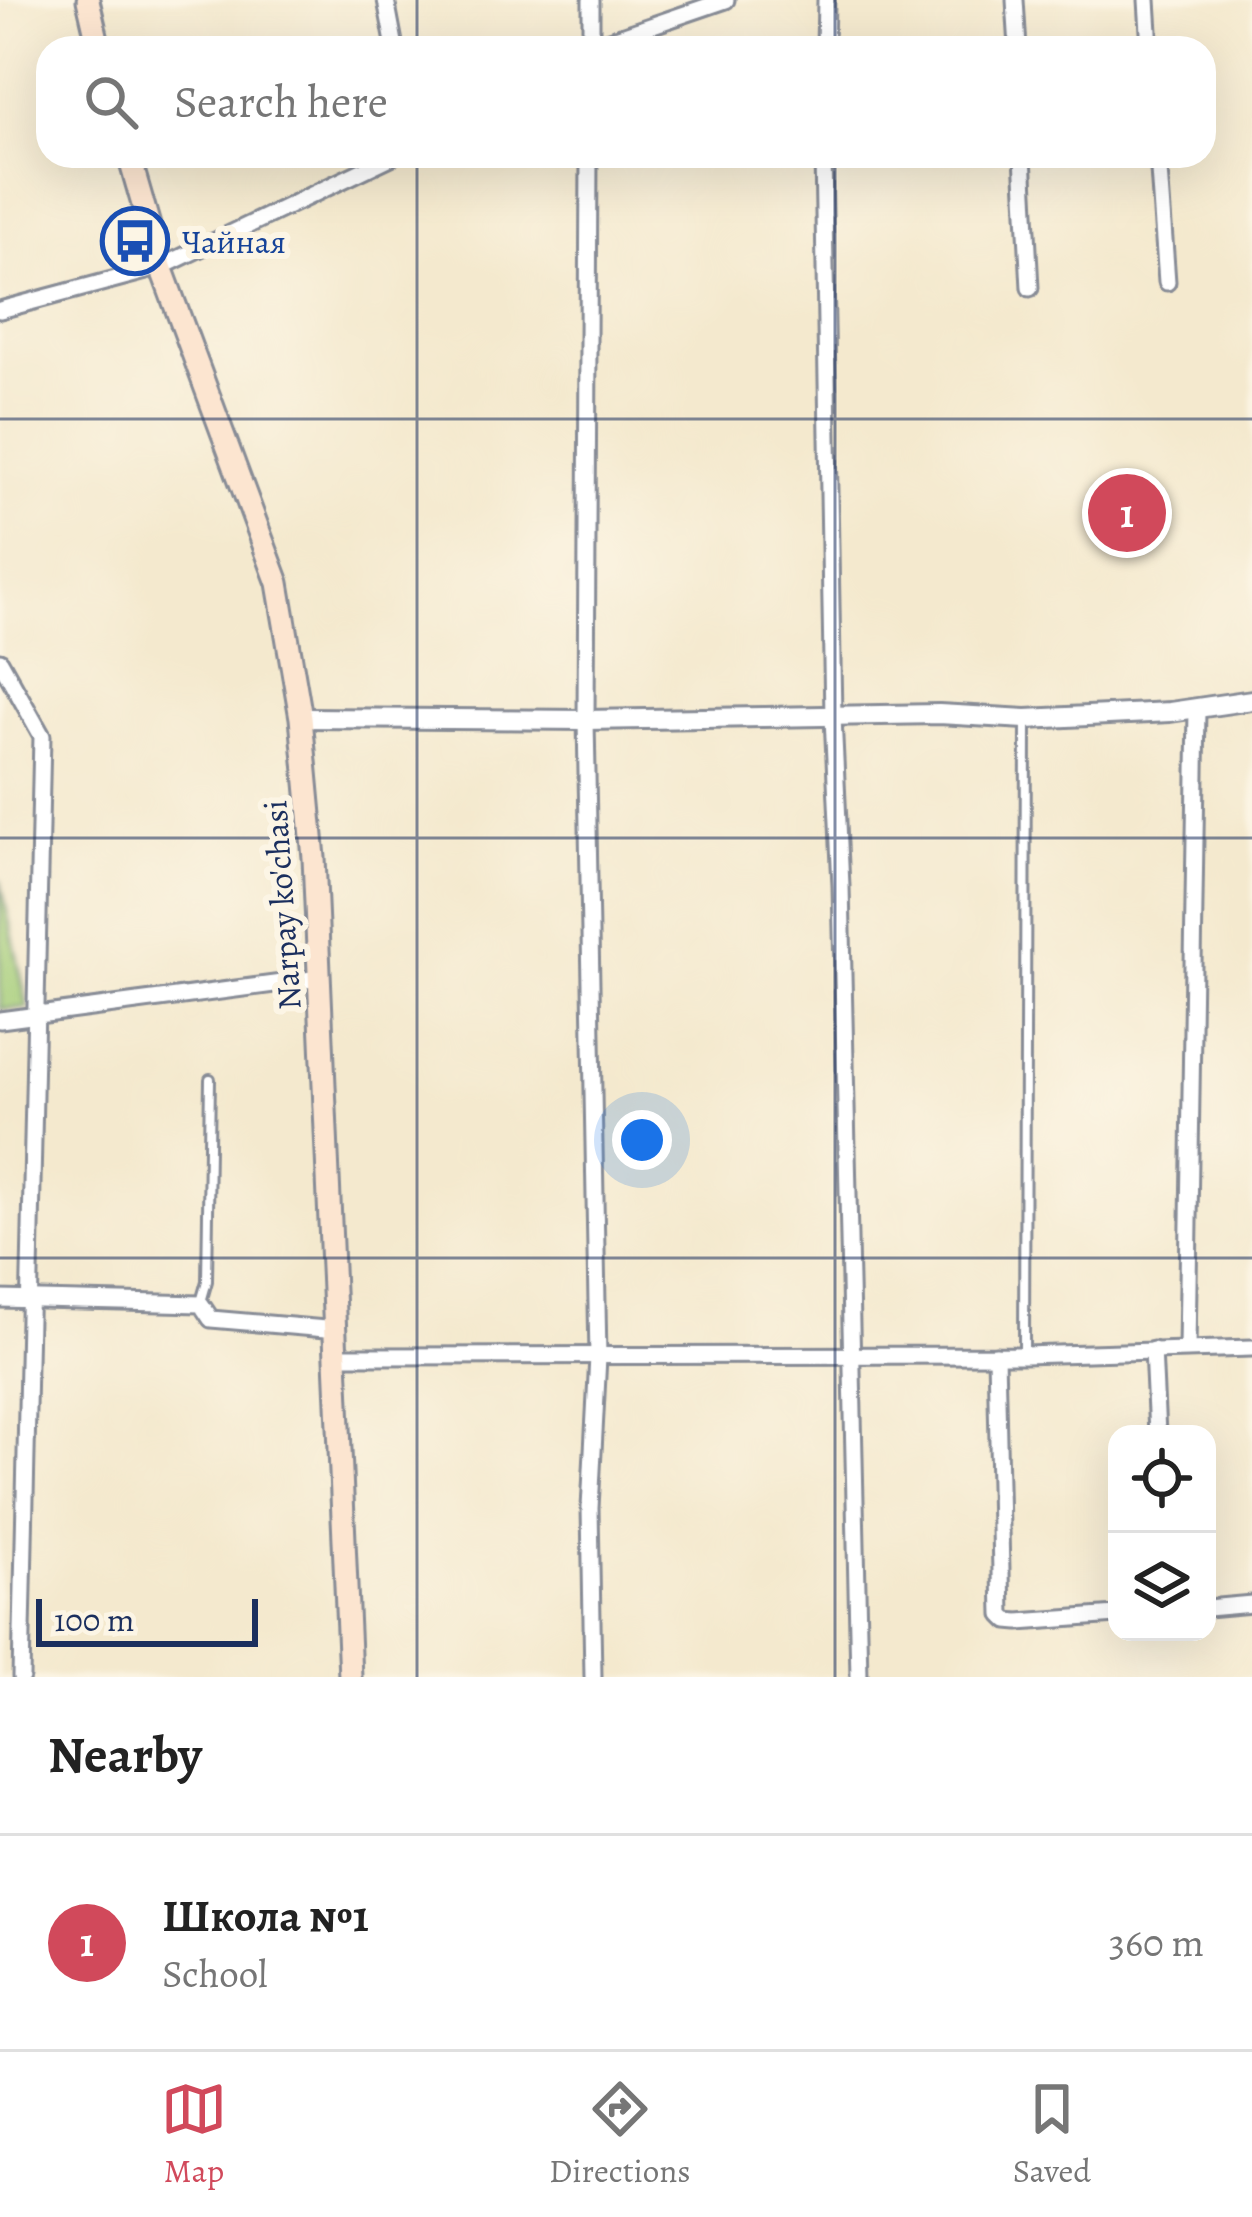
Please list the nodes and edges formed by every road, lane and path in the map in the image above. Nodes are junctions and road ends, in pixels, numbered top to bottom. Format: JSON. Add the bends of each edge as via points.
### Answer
{"nodes":[{"id":1,"x":88,"y":0,"type":"edge"},
{"id":2,"x":386,"y":0,"type":"edge"},
{"id":3,"x":591,"y":0,"type":"edge"},
{"id":4,"x":726,"y":0,"type":"edge"},
{"id":5,"x":826,"y":0,"type":"edge"},
{"id":6,"x":1015,"y":0,"type":"edge"},
{"id":7,"x":1147,"y":0,"type":"edge"},
{"id":8,"x":96,"y":36,"type":"edge"},
{"id":9,"x":392,"y":36,"type":"edge"},
{"id":10,"x":589,"y":36,"type":"edge"},
{"id":11,"x":621,"y":36,"type":"edge"},
{"id":12,"x":825,"y":36,"type":"edge"},
{"id":13,"x":1017,"y":36,"type":"edge"},
{"id":14,"x":1149,"y":36,"type":"edge"},
{"id":15,"x":132,"y":168,"type":"edge"},
{"id":16,"x":368,"y":168,"type":"edge"},
{"id":17,"x":589,"y":168,"type":"edge"},
{"id":18,"x":824,"y":168,"type":"edge"},
{"id":19,"x":1024,"y":168,"type":"edge"},
{"id":20,"x":1159,"y":168,"type":"edge"},
{"id":21,"x":161,"y":267,"type":"junction"},
{"id":22,"x":1167,"y":282,"type":"dead end"},
{"id":23,"x":1030,"y":288,"type":"dead end"},
{"id":24,"x":0,"y":310,"type":"edge"},
{"id":25,"x":0,"y":661,"type":"edge"},
{"id":26,"x":1252,"y":700,"type":"edge"},
{"id":27,"x":1197,"y":709,"type":"junction"},
{"id":28,"x":833,"y":717,"type":"junction"},
{"id":29,"x":301,"y":718,"type":"junction"},
{"id":30,"x":1026,"y":719,"type":"junction"},
{"id":31,"x":586,"y":720,"type":"junction"},
{"id":32,"x":320,"y":978,"type":"junction"},
{"id":33,"x":39,"y":1016,"type":"junction"},
{"id":34,"x":0,"y":1020,"type":"edge"},
{"id":35,"x":210,"y":1079,"type":"dead end"},
{"id":36,"x":0,"y":1299,"type":"edge"},
{"id":37,"x":29,"y":1299,"type":"junction"},
{"id":38,"x":201,"y":1304,"type":"junction"},
{"id":39,"x":337,"y":1330,"type":"junction"},
{"id":40,"x":1252,"y":1348,"type":"edge"},
{"id":41,"x":1187,"y":1349,"type":"junction"},
{"id":42,"x":1153,"y":1350,"type":"junction"},
{"id":43,"x":852,"y":1354,"type":"junction"},
{"id":44,"x":996,"y":1354,"type":"junction"},
{"id":45,"x":1024,"y":1354,"type":"junction"},
{"id":46,"x":338,"y":1356,"type":"junction"},
{"id":47,"x":598,"y":1357,"type":"junction"},
{"id":48,"x":1157,"y":1425,"type":"edge"},
{"id":49,"x":1252,"y":1604,"type":"edge"},
{"id":50,"x":1216,"y":1606,"type":"edge"},
{"id":51,"x":1108,"y":1616,"type":"edge"},
{"id":52,"x":21,"y":1677,"type":"edge"},
{"id":53,"x":350,"y":1677,"type":"edge"},
{"id":54,"x":592,"y":1677,"type":"edge"},
{"id":55,"x":859,"y":1677,"type":"edge"}],
"edges":[{"from":1,"to":8,"type":"main road"},
{"from":2,"to":9,"type":"street"},
{"from":3,"to":10,"type":"street"},
{"from":4,"to":11,"type":"street"},
{"from":5,"to":12,"type":"street"},
{"from":6,"to":13,"type":"street"},
{"from":7,"to":14,"type":"street"},
{"from":15,"to":21,"type":"main road","name":"Narpay ko'chasi"},
{"from":16,"to":21,"type":"street"},
{"from":17,"to":31,"type":"street"},
{"from":18,"to":28,"type":"street"},
{"from":19,"to":23,"type":"street"},
{"from":20,"to":22,"type":"street"},
{"from":21,"to":24,"type":"street"},
{"from":21,"to":29,"type":"main road","name":"Narpay ko'chasi","via":[[278,583]]},
{"from":25,"to":33,"type":"street","via":[[43,736]]},
{"from":26,"to":27,"type":"street"},
{"from":27,"to":30,"type":"street"},
{"from":27,"to":41,"type":"street"},
{"from":28,"to":30,"type":"street"},
{"from":28,"to":31,"type":"street"},
{"from":28,"to":43,"type":"street"},
{"from":29,"to":31,"type":"street"},
{"from":29,"to":32,"type":"main road","name":"Narpay ko'chasi"},
{"from":30,"to":45,"type":"lane"},
{"from":31,"to":47,"type":"street"},
{"from":32,"to":33,"type":"street"},
{"from":32,"to":39,"type":"main road","name":"Narpay ko'chasi"},
{"from":33,"to":34,"type":"street"},
{"from":33,"to":37,"type":"street"},
{"from":35,"to":38,"type":"lane"},
{"from":36,"to":37,"type":"street"},
{"from":37,"to":38,"type":"street"},
{"from":37,"to":52,"type":"street"},
{"from":38,"to":39,"type":"street","via":[[211,1319]]},
{"from":39,"to":46,"type":"main road","name":"Narpay ko'chasi"},
{"from":40,"to":41,"type":"street"},
{"from":41,"to":42,"type":"street"},
{"from":42,"to":45,"type":"street"},
{"from":42,"to":48,"type":"street"},
{"from":43,"to":44,"type":"street"},
{"from":43,"to":47,"type":"street"},
{"from":43,"to":55,"type":"street"},
{"from":44,"to":45,"type":"street"},
{"from":44,"to":51,"type":"street","via":[[1002,1615],[1018,1622]]},
{"from":46,"to":47,"type":"street"},
{"from":46,"to":53,"type":"main road","name":"Narpay ko'chasi"},
{"from":47,"to":54,"type":"street"},
{"from":49,"to":50,"type":"street"}]}
